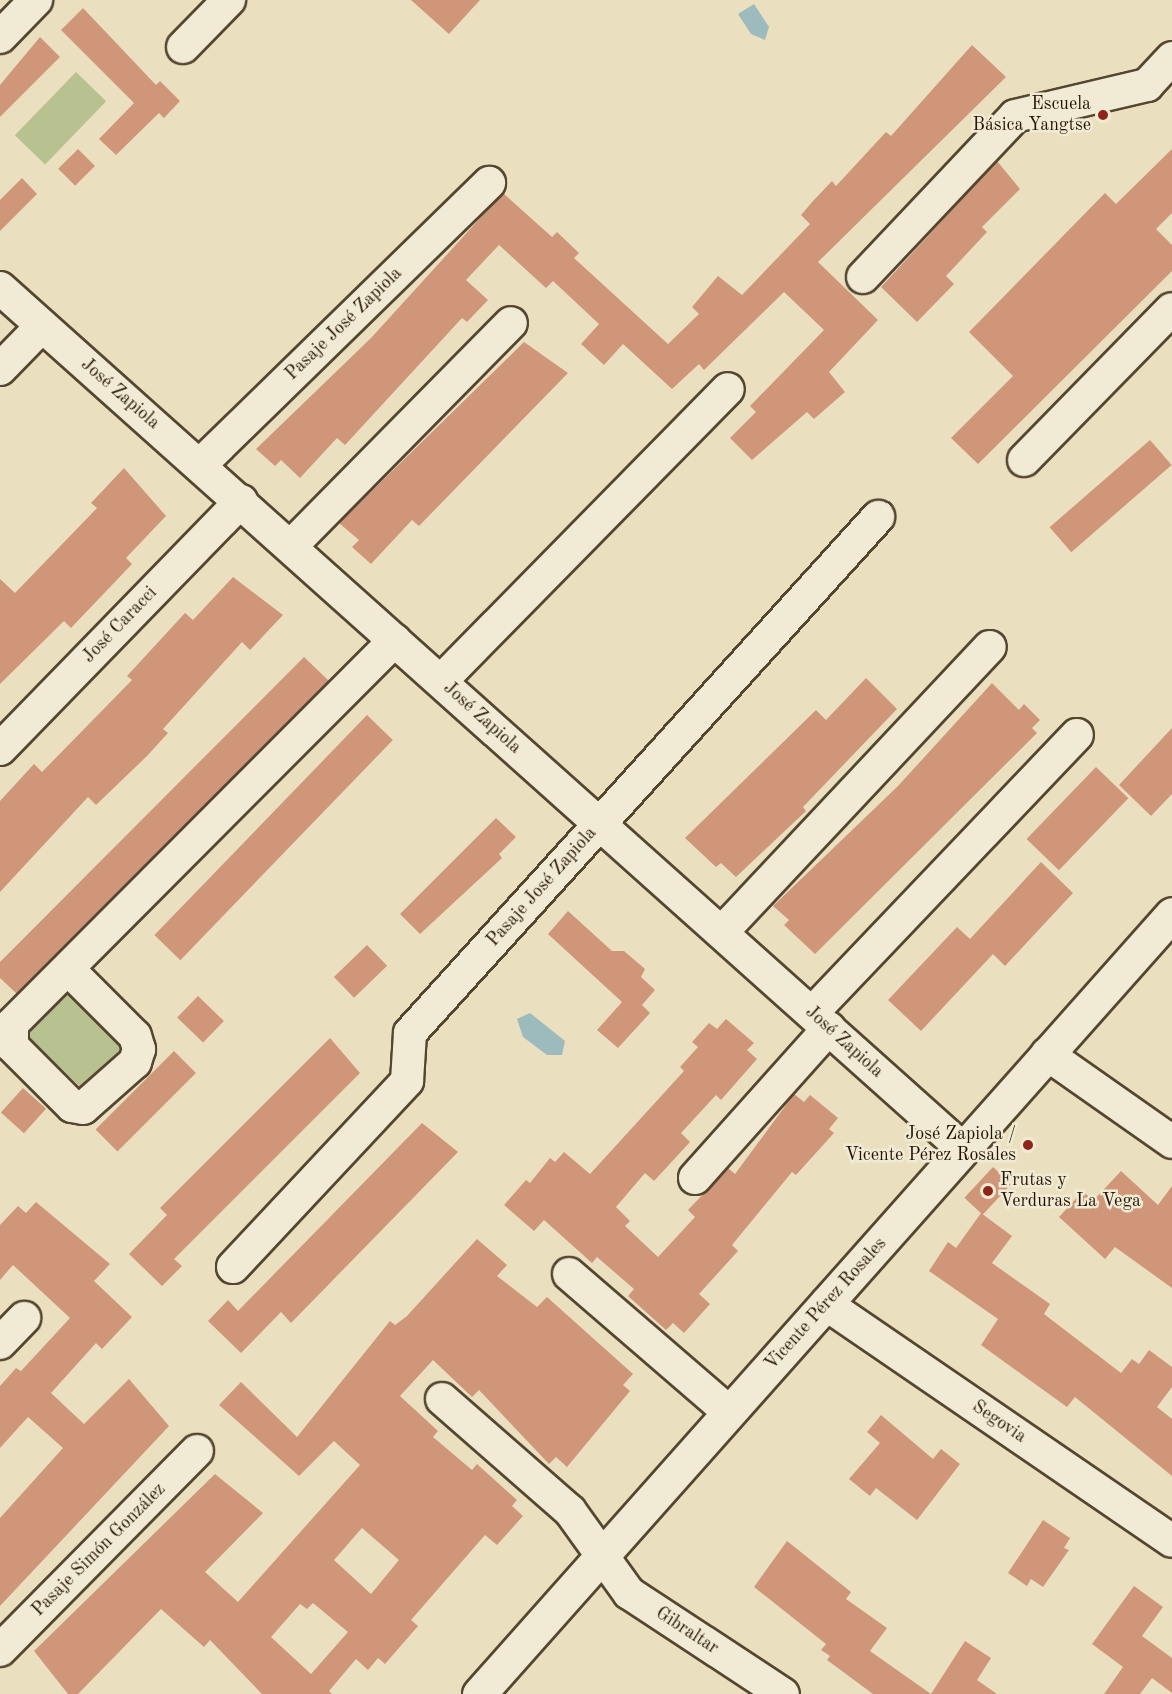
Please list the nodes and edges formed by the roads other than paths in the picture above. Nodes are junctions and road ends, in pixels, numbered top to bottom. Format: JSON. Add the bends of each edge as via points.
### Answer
{"nodes":[{"id":1,"x":36,"y":0,"type":"edge"},
{"id":2,"x":230,"y":0,"type":"edge"},
{"id":3,"x":0,"y":37,"type":"edge"},
{"id":4,"x":183,"y":48,"type":"dead end"},
{"id":5,"x":1172,"y":58,"type":"edge"},
{"id":6,"x":489,"y":183,"type":"dead end"},
{"id":7,"x":863,"y":277,"type":"dead end"},
{"id":8,"x":5,"y":303,"type":"edge"},
{"id":9,"x":1172,"y":309,"type":"edge"},
{"id":10,"x":511,"y":323,"type":"dead end"},
{"id":11,"x":42,"y":326,"type":"junction"},
{"id":12,"x":0,"y":369,"type":"edge"},
{"id":13,"x":728,"y":389,"type":"dead end"},
{"id":14,"x":1024,"y":460,"type":"dead end"},
{"id":15,"x":200,"y":465,"type":"junction"},
{"id":16,"x":241,"y":501,"type":"junction"},
{"id":17,"x":878,"y":517,"type":"dead end"},
{"id":18,"x":291,"y":546,"type":"junction"},
{"id":19,"x":395,"y":640,"type":"junction"},
{"id":20,"x":990,"y":647,"type":"dead end"},
{"id":21,"x":441,"y":681,"type":"junction"},
{"id":22,"x":1077,"y":735,"type":"dead end"},
{"id":23,"x":0,"y":749,"type":"edge"},
{"id":24,"x":600,"y":824,"type":"junction"},
{"id":25,"x":1172,"y":914,"type":"edge"},
{"id":26,"x":722,"y":932,"type":"junction"},
{"id":27,"x":69,"y":970,"type":"dead end"},
{"id":28,"x":820,"y":1021,"type":"junction"},
{"id":29,"x":1047,"y":1054,"type":"junction"},
{"id":30,"x":1172,"y":1142,"type":"edge"},
{"id":31,"x":963,"y":1149,"type":"junction"},
{"id":32,"x":695,"y":1178,"type":"dead end"},
{"id":33,"x":233,"y":1267,"type":"dead end"},
{"id":34,"x":569,"y":1274,"type":"dead end"},
{"id":35,"x":826,"y":1304,"type":"junction"},
{"id":36,"x":24,"y":1318,"type":"dead end"},
{"id":37,"x":0,"y":1343,"type":"edge"},
{"id":38,"x":442,"y":1399,"type":"dead end"},
{"id":39,"x":729,"y":1412,"type":"junction"},
{"id":40,"x":197,"y":1451,"type":"dead end"},
{"id":41,"x":1172,"y":1541,"type":"edge"},
{"id":42,"x":602,"y":1555,"type":"junction"},
{"id":43,"x":0,"y":1650,"type":"edge"},
{"id":44,"x":479,"y":1694,"type":"edge"},
{"id":45,"x":783,"y":1694,"type":"edge"}],
"edges":[{"from":1,"to":3,"type":"street"},
{"from":2,"to":4,"type":"street"},
{"from":5,"to":7,"type":"street","via":[[1147,85],[1015,116]]},
{"from":6,"to":15,"type":"street","name":"Pasaje José Zapiola"},
{"from":8,"to":11,"type":"street","name":"José Zapiola"},
{"from":9,"to":14,"type":"street"},
{"from":10,"to":18,"type":"street"},
{"from":11,"to":12,"type":"street"},
{"from":11,"to":15,"type":"street","name":"José Zapiola"},
{"from":13,"to":21,"type":"street"},
{"from":15,"to":16,"type":"street","name":"José Zapiola"},
{"from":16,"to":18,"type":"street","name":"José Zapiola"},
{"from":16,"to":23,"type":"street","name":"José Caracci"},
{"from":17,"to":24,"type":"street","name":"Pasaje José Zapiola"},
{"from":18,"to":19,"type":"street","name":"José Zapiola"},
{"from":19,"to":21,"type":"street","name":"José Zapiola"},
{"from":19,"to":27,"type":"street"},
{"from":20,"to":26,"type":"street"},
{"from":21,"to":24,"type":"street","name":"José Zapiola"},
{"from":22,"to":28,"type":"street"},
{"from":24,"to":26,"type":"street","name":"José Zapiola"},
{"from":24,"to":33,"type":"street","name":"Pasaje José Zapiola","via":[[410,1033],[407,1081]]},
{"from":25,"to":29,"type":"street","name":"Vicente Pérez Rosales"},
{"from":26,"to":28,"type":"street","name":"José Zapiola"},
{"from":28,"to":31,"type":"street","name":"José Zapiola"},
{"from":28,"to":32,"type":"street"},
{"from":29,"to":30,"type":"street"},
{"from":29,"to":31,"type":"street","name":"Vicente Pérez Rosales"},
{"from":31,"to":35,"type":"street","name":"Vicente Pérez Rosales"},
{"from":34,"to":39,"type":"street"},
{"from":35,"to":39,"type":"street","name":"Vicente Pérez Rosales"},
{"from":35,"to":41,"type":"street","name":"Segovia"},
{"from":36,"to":37,"type":"street"},
{"from":38,"to":42,"type":"street","name":"Gibraltar","via":[[570,1511]]},
{"from":39,"to":42,"type":"street","name":"Vicente Pérez Rosales"},
{"from":40,"to":43,"type":"street","name":"Pasaje Simón González"},
{"from":42,"to":44,"type":"street","name":"Vicente Pérez Rosales"},
{"from":42,"to":45,"type":"street","name":"Gibraltar","via":[[629,1593]]}]}
